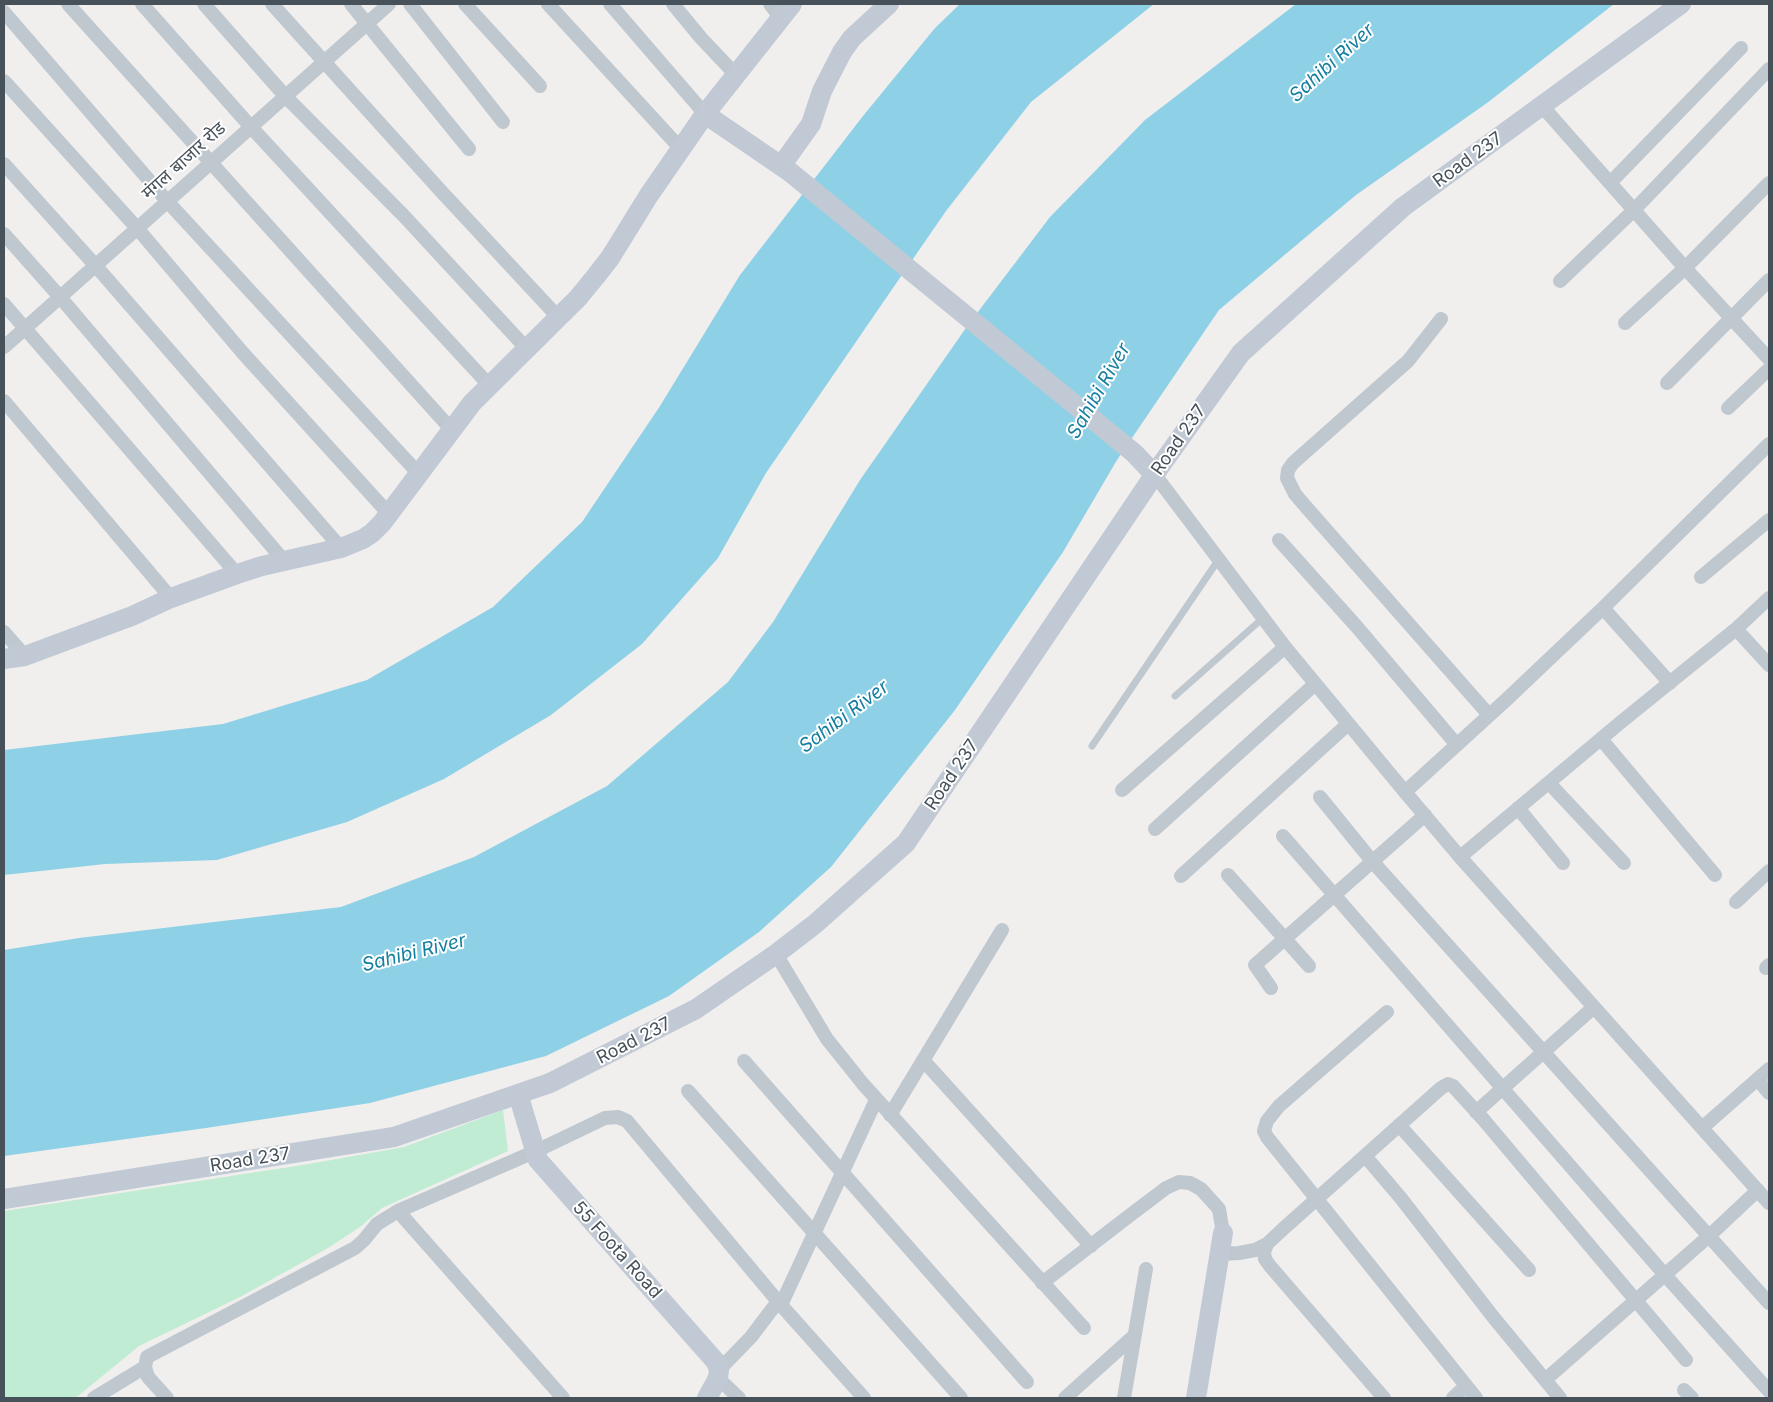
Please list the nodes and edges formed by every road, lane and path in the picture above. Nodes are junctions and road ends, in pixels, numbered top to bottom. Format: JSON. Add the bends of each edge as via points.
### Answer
{"nodes":[{"id":1,"x":68,"y":4,"type":"edge"},
{"id":2,"x":142,"y":4,"type":"edge"},
{"id":3,"x":204,"y":4,"type":"edge"},
{"id":4,"x":272,"y":4,"type":"edge"},
{"id":5,"x":350,"y":4,"type":"edge"},
{"id":6,"x":389,"y":4,"type":"edge"},
{"id":7,"x":410,"y":4,"type":"edge"},
{"id":8,"x":465,"y":4,"type":"edge"},
{"id":9,"x":548,"y":4,"type":"edge"},
{"id":10,"x":610,"y":4,"type":"edge"},
{"id":11,"x":673,"y":4,"type":"edge"},
{"id":12,"x":889,"y":4,"type":"edge"},
{"id":13,"x":1681,"y":4,"type":"edge"},
{"id":14,"x":781,"y":8,"type":"edge"},
{"id":15,"x":4,"y":12,"type":"edge"},
{"id":16,"x":368,"y":24,"type":"junction"},
{"id":17,"x":1741,"y":48,"type":"dead end"},
{"id":18,"x":325,"y":62,"type":"junction"},
{"id":19,"x":1769,"y":70,"type":"edge"},
{"id":20,"x":736,"y":74,"type":"junction"},
{"id":21,"x":4,"y":81,"type":"edge"},
{"id":22,"x":540,"y":86,"type":"dead end"},
{"id":23,"x":286,"y":97,"type":"junction"},
{"id":24,"x":1542,"y":106,"type":"junction"},
{"id":25,"x":705,"y":114,"type":"junction"},
{"id":26,"x":503,"y":122,"type":"dead end"},
{"id":27,"x":251,"y":127,"type":"junction"},
{"id":28,"x":469,"y":148,"type":"dead end"},
{"id":29,"x":681,"y":149,"type":"junction"},
{"id":30,"x":211,"y":163,"type":"junction"},
{"id":31,"x":4,"y":164,"type":"edge"},
{"id":32,"x":785,"y":169,"type":"junction"},
{"id":33,"x":1610,"y":183,"type":"junction"},
{"id":34,"x":1769,"y":183,"type":"edge"},
{"id":35,"x":167,"y":201,"type":"junction"},
{"id":36,"x":1634,"y":210,"type":"junction"},
{"id":37,"x":137,"y":228,"type":"junction"},
{"id":38,"x":4,"y":234,"type":"edge"},
{"id":39,"x":95,"y":265,"type":"junction"},
{"id":40,"x":1685,"y":268,"type":"junction"},
{"id":41,"x":1769,"y":280,"type":"edge"},
{"id":42,"x":1560,"y":281,"type":"dead end"},
{"id":43,"x":60,"y":297,"type":"junction"},
{"id":44,"x":4,"y":304,"type":"edge"},
{"id":45,"x":558,"y":317,"type":"junction"},
{"id":46,"x":1731,"y":318,"type":"junction"},
{"id":47,"x":1441,"y":319,"type":"dead end"},
{"id":48,"x":1626,"y":323,"type":"dead end"},
{"id":49,"x":25,"y":327,"type":"junction"},
{"id":50,"x":4,"y":346,"type":"edge"},
{"id":51,"x":526,"y":348,"type":"junction"},
{"id":52,"x":1769,"y":359,"type":"edge"},
{"id":53,"x":1769,"y":368,"type":"edge"},
{"id":54,"x":1667,"y":383,"type":"dead end"},
{"id":55,"x":489,"y":385,"type":"junction"},
{"id":56,"x":4,"y":400,"type":"edge"},
{"id":57,"x":1728,"y":408,"type":"dead end"},
{"id":58,"x":451,"y":429,"type":"junction"},
{"id":59,"x":1769,"y":444,"type":"edge"},
{"id":60,"x":419,"y":474,"type":"junction"},
{"id":61,"x":1155,"y":475,"type":"junction"},
{"id":62,"x":389,"y":514,"type":"junction"},
{"id":63,"x":1769,"y":520,"type":"edge"},
{"id":64,"x":1279,"y":540,"type":"dead end"},
{"id":65,"x":341,"y":548,"type":"junction"},
{"id":66,"x":1219,"y":559,"type":"junction"},
{"id":67,"x":285,"y":562,"type":"junction"},
{"id":68,"x":237,"y":574,"type":"junction"},
{"id":69,"x":1702,"y":577,"type":"dead end"},
{"id":70,"x":171,"y":598,"type":"junction"},
{"id":71,"x":1769,"y":598,"type":"edge"},
{"id":72,"x":1603,"y":608,"type":"junction"},
{"id":73,"x":1264,"y":618,"type":"junction"},
{"id":74,"x":1736,"y":629,"type":"junction"},
{"id":75,"x":4,"y":632,"type":"edge"},
{"id":76,"x":1285,"y":646,"type":"junction"},
{"id":77,"x":25,"y":656,"type":"junction"},
{"id":78,"x":4,"y":659,"type":"edge"},
{"id":79,"x":1767,"y":659,"type":"edge"},
{"id":80,"x":1670,"y":683,"type":"junction"},
{"id":81,"x":1316,"y":684,"type":"junction"},
{"id":82,"x":1175,"y":696,"type":"dead end"},
{"id":83,"x":1489,"y":715,"type":"junction"},
{"id":84,"x":1348,"y":724,"type":"junction"},
{"id":85,"x":1601,"y":739,"type":"junction"},
{"id":86,"x":1456,"y":745,"type":"junction"},
{"id":87,"x":1092,"y":746,"type":"dead end"},
{"id":88,"x":1549,"y":783,"type":"junction"},
{"id":89,"x":1122,"y":790,"type":"dead end"},
{"id":90,"x":1405,"y":792,"type":"junction"},
{"id":91,"x":1320,"y":797,"type":"dead end"},
{"id":92,"x":1518,"y":808,"type":"junction"},
{"id":93,"x":1425,"y":815,"type":"junction"},
{"id":94,"x":1155,"y":829,"type":"dead end"},
{"id":95,"x":1283,"y":836,"type":"dead end"},
{"id":96,"x":1460,"y":857,"type":"junction"},
{"id":97,"x":1372,"y":861,"type":"junction"},
{"id":98,"x":1563,"y":863,"type":"dead end"},
{"id":99,"x":1624,"y":864,"type":"dead end"},
{"id":100,"x":1769,"y":871,"type":"edge"},
{"id":101,"x":1228,"y":875,"type":"dead end"},
{"id":102,"x":1715,"y":875,"type":"dead end"},
{"id":103,"x":1181,"y":876,"type":"dead end"},
{"id":104,"x":1334,"y":894,"type":"junction"},
{"id":105,"x":1736,"y":902,"type":"dead end"},
{"id":106,"x":1002,"y":930,"type":"dead end"},
{"id":107,"x":1285,"y":937,"type":"junction"},
{"id":108,"x":776,"y":954,"type":"junction"},
{"id":109,"x":1310,"y":966,"type":"dead end"},
{"id":110,"x":1271,"y":988,"type":"dead end"},
{"id":111,"x":1594,"y":1007,"type":"junction"},
{"id":112,"x":1387,"y":1012,"type":"dead end"},
{"id":113,"x":1543,"y":1052,"type":"junction"},
{"id":114,"x":923,"y":1060,"type":"junction"},
{"id":115,"x":744,"y":1061,"type":"dead end"},
{"id":116,"x":1769,"y":1069,"type":"edge"},
{"id":117,"x":1758,"y":1080,"type":"junction"},
{"id":118,"x":1503,"y":1088,"type":"junction"},
{"id":119,"x":688,"y":1091,"type":"dead end"},
{"id":120,"x":1769,"y":1092,"type":"edge"},
{"id":121,"x":518,"y":1094,"type":"junction"},
{"id":122,"x":876,"y":1100,"type":"junction"},
{"id":123,"x":1476,"y":1112,"type":"junction"},
{"id":124,"x":890,"y":1116,"type":"junction"},
{"id":125,"x":1399,"y":1125,"type":"junction"},
{"id":126,"x":1702,"y":1128,"type":"junction"},
{"id":127,"x":534,"y":1152,"type":"junction"},
{"id":128,"x":1365,"y":1156,"type":"junction"},
{"id":129,"x":842,"y":1172,"type":"junction"},
{"id":130,"x":1758,"y":1190,"type":"junction"},
{"id":131,"x":4,"y":1199,"type":"edge"},
{"id":132,"x":1316,"y":1199,"type":"junction"},
{"id":133,"x":1769,"y":1203,"type":"edge"},
{"id":134,"x":398,"y":1211,"type":"junction"},
{"id":135,"x":814,"y":1233,"type":"junction"},
{"id":136,"x":1224,"y":1233,"type":"joint"},
{"id":137,"x":1709,"y":1236,"type":"junction"},
{"id":138,"x":1267,"y":1244,"type":"junction"},
{"id":139,"x":1091,"y":1246,"type":"junction"},
{"id":140,"x":1220,"y":1254,"type":"junction"},
{"id":141,"x":1146,"y":1269,"type":"dead end"},
{"id":142,"x":1529,"y":1270,"type":"dead end"},
{"id":143,"x":1665,"y":1275,"type":"junction"},
{"id":144,"x":1042,"y":1283,"type":"junction"},
{"id":145,"x":1635,"y":1300,"type":"junction"},
{"id":146,"x":780,"y":1302,"type":"junction"},
{"id":147,"x":1769,"y":1303,"type":"edge"},
{"id":148,"x":1084,"y":1328,"type":"dead end"},
{"id":149,"x":1135,"y":1335,"type":"junction"},
{"id":150,"x":1686,"y":1360,"type":"dead end"},
{"id":151,"x":145,"y":1367,"type":"junction"},
{"id":152,"x":719,"y":1374,"type":"junction"},
{"id":153,"x":1545,"y":1380,"type":"junction"},
{"id":154,"x":1027,"y":1382,"type":"dead end"},
{"id":155,"x":1466,"y":1386,"type":"junction"},
{"id":156,"x":1769,"y":1391,"type":"edge"},
{"id":157,"x":94,"y":1398,"type":"edge"},
{"id":158,"x":167,"y":1398,"type":"edge"},
{"id":159,"x":563,"y":1398,"type":"edge"},
{"id":160,"x":707,"y":1398,"type":"edge"},
{"id":161,"x":739,"y":1398,"type":"edge"},
{"id":162,"x":864,"y":1398,"type":"edge"},
{"id":163,"x":961,"y":1398,"type":"edge"},
{"id":164,"x":1065,"y":1398,"type":"edge"},
{"id":165,"x":1124,"y":1398,"type":"edge"},
{"id":166,"x":1196,"y":1398,"type":"edge"},
{"id":167,"x":1384,"y":1398,"type":"edge"},
{"id":168,"x":1453,"y":1398,"type":"edge"},
{"id":169,"x":1476,"y":1398,"type":"edge"},
{"id":170,"x":1560,"y":1398,"type":"edge"}],
"edges":[{"from":1,"to":30,"type":"street"},
{"from":2,"to":27,"type":"street"},
{"from":3,"to":23,"type":"street"},
{"from":4,"to":18,"type":"street"},
{"from":5,"to":16,"type":"street"},
{"from":6,"to":16,"type":"street","name":"मंगल बाजार रोड"},
{"from":7,"to":26,"type":"street"},
{"from":8,"to":22,"type":"street"},
{"from":9,"to":29,"type":"street"},
{"from":10,"to":25,"type":"street"},
{"from":11,"to":20,"type":"street"},
{"from":12,"to":32,"type":"street","via":[[852,38],[842,52],[822,91],[812,124]]},
{"from":13,"to":24,"type":"street","name":"Road 237"},
{"from":14,"to":20,"type":"street"},
{"from":15,"to":35,"type":"street"},
{"from":16,"to":18,"type":"street","name":"मंगल बाजार रोड"},
{"from":16,"to":28,"type":"street"},
{"from":17,"to":33,"type":"street"},
{"from":18,"to":23,"type":"street","name":"मंगल बाजार रोड"},
{"from":18,"to":45,"type":"street"},
{"from":19,"to":36,"type":"street"},
{"from":20,"to":25,"type":"street"},
{"from":21,"to":37,"type":"street"},
{"from":23,"to":27,"type":"street","name":"मंगल बाजार रोड"},
{"from":23,"to":51,"type":"street","via":[[404,216]]},
{"from":24,"to":33,"type":"street"},
{"from":24,"to":61,"type":"street","name":"Road 237","via":[[1404,207],[1241,353]]},
{"from":25,"to":29,"type":"street"},
{"from":25,"to":32,"type":"street"},
{"from":27,"to":30,"type":"street","name":"मंगल बाजार रोड"},
{"from":27,"to":55,"type":"street"},
{"from":29,"to":45,"type":"street","via":[[610,258]]},
{"from":30,"to":35,"type":"street","name":"मंगल बाजार रोड"},
{"from":30,"to":58,"type":"street"},
{"from":31,"to":39,"type":"street"},
{"from":32,"to":61,"type":"street","via":[[1134,453]]},
{"from":33,"to":36,"type":"street"},
{"from":34,"to":40,"type":"street"},
{"from":35,"to":37,"type":"street","name":"मंगल बाजार रोड"},
{"from":35,"to":60,"type":"street"},
{"from":36,"to":40,"type":"street"},
{"from":36,"to":42,"type":"street"},
{"from":37,"to":39,"type":"street","name":"मंगल बाजार रोड"},
{"from":37,"to":62,"type":"street","via":[[242,352]]},
{"from":38,"to":43,"type":"street"},
{"from":39,"to":43,"type":"street","name":"मंगल बाजार रोड"},
{"from":39,"to":65,"type":"street"},
{"from":40,"to":46,"type":"street"},
{"from":40,"to":48,"type":"street"},
{"from":41,"to":46,"type":"street"},
{"from":43,"to":49,"type":"street","name":"मंगल बाजार रोड"},
{"from":43,"to":67,"type":"street"},
{"from":44,"to":49,"type":"street"},
{"from":45,"to":51,"type":"street"},
{"from":46,"to":52,"type":"street"},
{"from":46,"to":54,"type":"street"},
{"from":47,"to":83,"type":"street","via":[[1408,361],[1293,463],[1287,478],[1295,494]]},
{"from":49,"to":50,"type":"street","name":"मंगल बाजार रोड"},
{"from":49,"to":68,"type":"street"},
{"from":51,"to":55,"type":"street"},
{"from":53,"to":57,"type":"street"},
{"from":55,"to":58,"type":"street"},
{"from":56,"to":70,"type":"street"},
{"from":58,"to":60,"type":"street"},
{"from":59,"to":72,"type":"street"},
{"from":60,"to":62,"type":"street"},
{"from":61,"to":66,"type":"street"},
{"from":61,"to":108,"type":"street","name":"Road 237","via":[[906,843],[815,924]]},
{"from":62,"to":65,"type":"street","via":[[372,533]]},
{"from":63,"to":69,"type":"street"},
{"from":64,"to":86,"type":"street"},
{"from":65,"to":67,"type":"street"},
{"from":66,"to":73,"type":"street"},
{"from":66,"to":87,"type":"lane"},
{"from":67,"to":68,"type":"street"},
{"from":68,"to":70,"type":"street"},
{"from":70,"to":77,"type":"street"},
{"from":71,"to":74,"type":"street"},
{"from":72,"to":80,"type":"street"},
{"from":72,"to":83,"type":"street"},
{"from":73,"to":76,"type":"street"},
{"from":73,"to":82,"type":"lane"},
{"from":74,"to":79,"type":"street"},
{"from":74,"to":80,"type":"street"},
{"from":75,"to":77,"type":"street"},
{"from":76,"to":81,"type":"street"},
{"from":76,"to":89,"type":"street"},
{"from":77,"to":78,"type":"street"},
{"from":80,"to":85,"type":"street"},
{"from":81,"to":84,"type":"street"},
{"from":81,"to":94,"type":"street"},
{"from":83,"to":86,"type":"street"},
{"from":84,"to":90,"type":"street"},
{"from":84,"to":103,"type":"street"},
{"from":85,"to":88,"type":"street"},
{"from":85,"to":102,"type":"street"},
{"from":86,"to":90,"type":"street"},
{"from":88,"to":92,"type":"street"},
{"from":88,"to":99,"type":"street"},
{"from":90,"to":93,"type":"street"},
{"from":91,"to":97,"type":"street"},
{"from":92,"to":96,"type":"street"},
{"from":92,"to":98,"type":"street"},
{"from":93,"to":96,"type":"street"},
{"from":93,"to":97,"type":"street"},
{"from":95,"to":104,"type":"street"},
{"from":96,"to":111,"type":"street"},
{"from":97,"to":104,"type":"street"},
{"from":97,"to":113,"type":"street"},
{"from":100,"to":105,"type":"street"},
{"from":101,"to":107,"type":"street"},
{"from":104,"to":107,"type":"street"},
{"from":104,"to":118,"type":"street"},
{"from":106,"to":114,"type":"street"},
{"from":107,"to":109,"type":"street"},
{"from":107,"to":110,"type":"street","via":[[1255,965]]},
{"from":108,"to":121,"type":"street","name":"Road 237","via":[[696,1009],[550,1083]]},
{"from":108,"to":122,"type":"street","via":[[828,1039]]},
{"from":111,"to":113,"type":"street"},
{"from":111,"to":126,"type":"street"},
{"from":112,"to":132,"type":"street","via":[[1279,1106],[1264,1125],[1266,1138]]},
{"from":113,"to":118,"type":"street"},
{"from":113,"to":137,"type":"street"},
{"from":114,"to":124,"type":"street"},
{"from":114,"to":139,"type":"street"},
{"from":115,"to":129,"type":"street"},
{"from":116,"to":117,"type":"street"},
{"from":117,"to":120,"type":"street"},
{"from":117,"to":126,"type":"street"},
{"from":118,"to":123,"type":"street"},
{"from":118,"to":143,"type":"street"},
{"from":119,"to":135,"type":"street"},
{"from":121,"to":127,"type":"street","name":"55 Foota Road"},
{"from":121,"to":131,"type":"street","name":"Road 237","via":[[394,1137]]},
{"from":122,"to":124,"type":"street"},
{"from":122,"to":129,"type":"street"},
{"from":123,"to":125,"type":"street","via":[[1448,1084]]},
{"from":123,"to":145,"type":"street"},
{"from":124,"to":144,"type":"street"},
{"from":125,"to":128,"type":"street"},
{"from":125,"to":142,"type":"street"},
{"from":126,"to":130,"type":"street"},
{"from":127,"to":134,"type":"street"},
{"from":127,"to":146,"type":"street","via":[[605,1118],[618,1117],[627,1121]]},
{"from":127,"to":152,"type":"street","name":"55 Foota Road","via":[[543,1168],[716,1362]]},
{"from":128,"to":132,"type":"street"},
{"from":128,"to":153,"type":"street"},
{"from":129,"to":135,"type":"street"},
{"from":129,"to":154,"type":"street"},
{"from":130,"to":133,"type":"street"},
{"from":130,"to":137,"type":"street"},
{"from":132,"to":138,"type":"street"},
{"from":132,"to":155,"type":"street"},
{"from":134,"to":151,"type":"street","via":[[377,1224],[355,1248],[159,1350],[147,1357]]},
{"from":134,"to":159,"type":"street"},
{"from":135,"to":146,"type":"street"},
{"from":135,"to":163,"type":"street"},
{"from":136,"to":139,"type":"street","via":[[1219,1210],[1200,1188],[1179,1182],[1166,1188]]},
{"from":136,"to":140,"type":"street"},
{"from":137,"to":143,"type":"street"},
{"from":137,"to":147,"type":"street"},
{"from":138,"to":140,"type":"street","via":[[1255,1250]]},
{"from":138,"to":167,"type":"street","via":[[1264,1252],[1270,1266]]},
{"from":139,"to":144,"type":"street"},
{"from":140,"to":166,"type":"street"},
{"from":141,"to":149,"type":"street"},
{"from":143,"to":145,"type":"street"},
{"from":143,"to":156,"type":"street"},
{"from":144,"to":148,"type":"street"},
{"from":145,"to":150,"type":"street"},
{"from":145,"to":153,"type":"street"},
{"from":146,"to":152,"type":"street"},
{"from":146,"to":162,"type":"street"},
{"from":149,"to":164,"type":"street"},
{"from":149,"to":165,"type":"street"},
{"from":151,"to":157,"type":"street"},
{"from":151,"to":158,"type":"street","via":[[148,1377]]},
{"from":152,"to":160,"type":"street"},
{"from":152,"to":161,"type":"street"},
{"from":153,"to":170,"type":"street"},
{"from":155,"to":168,"type":"street"},
{"from":155,"to":169,"type":"street"}]}
